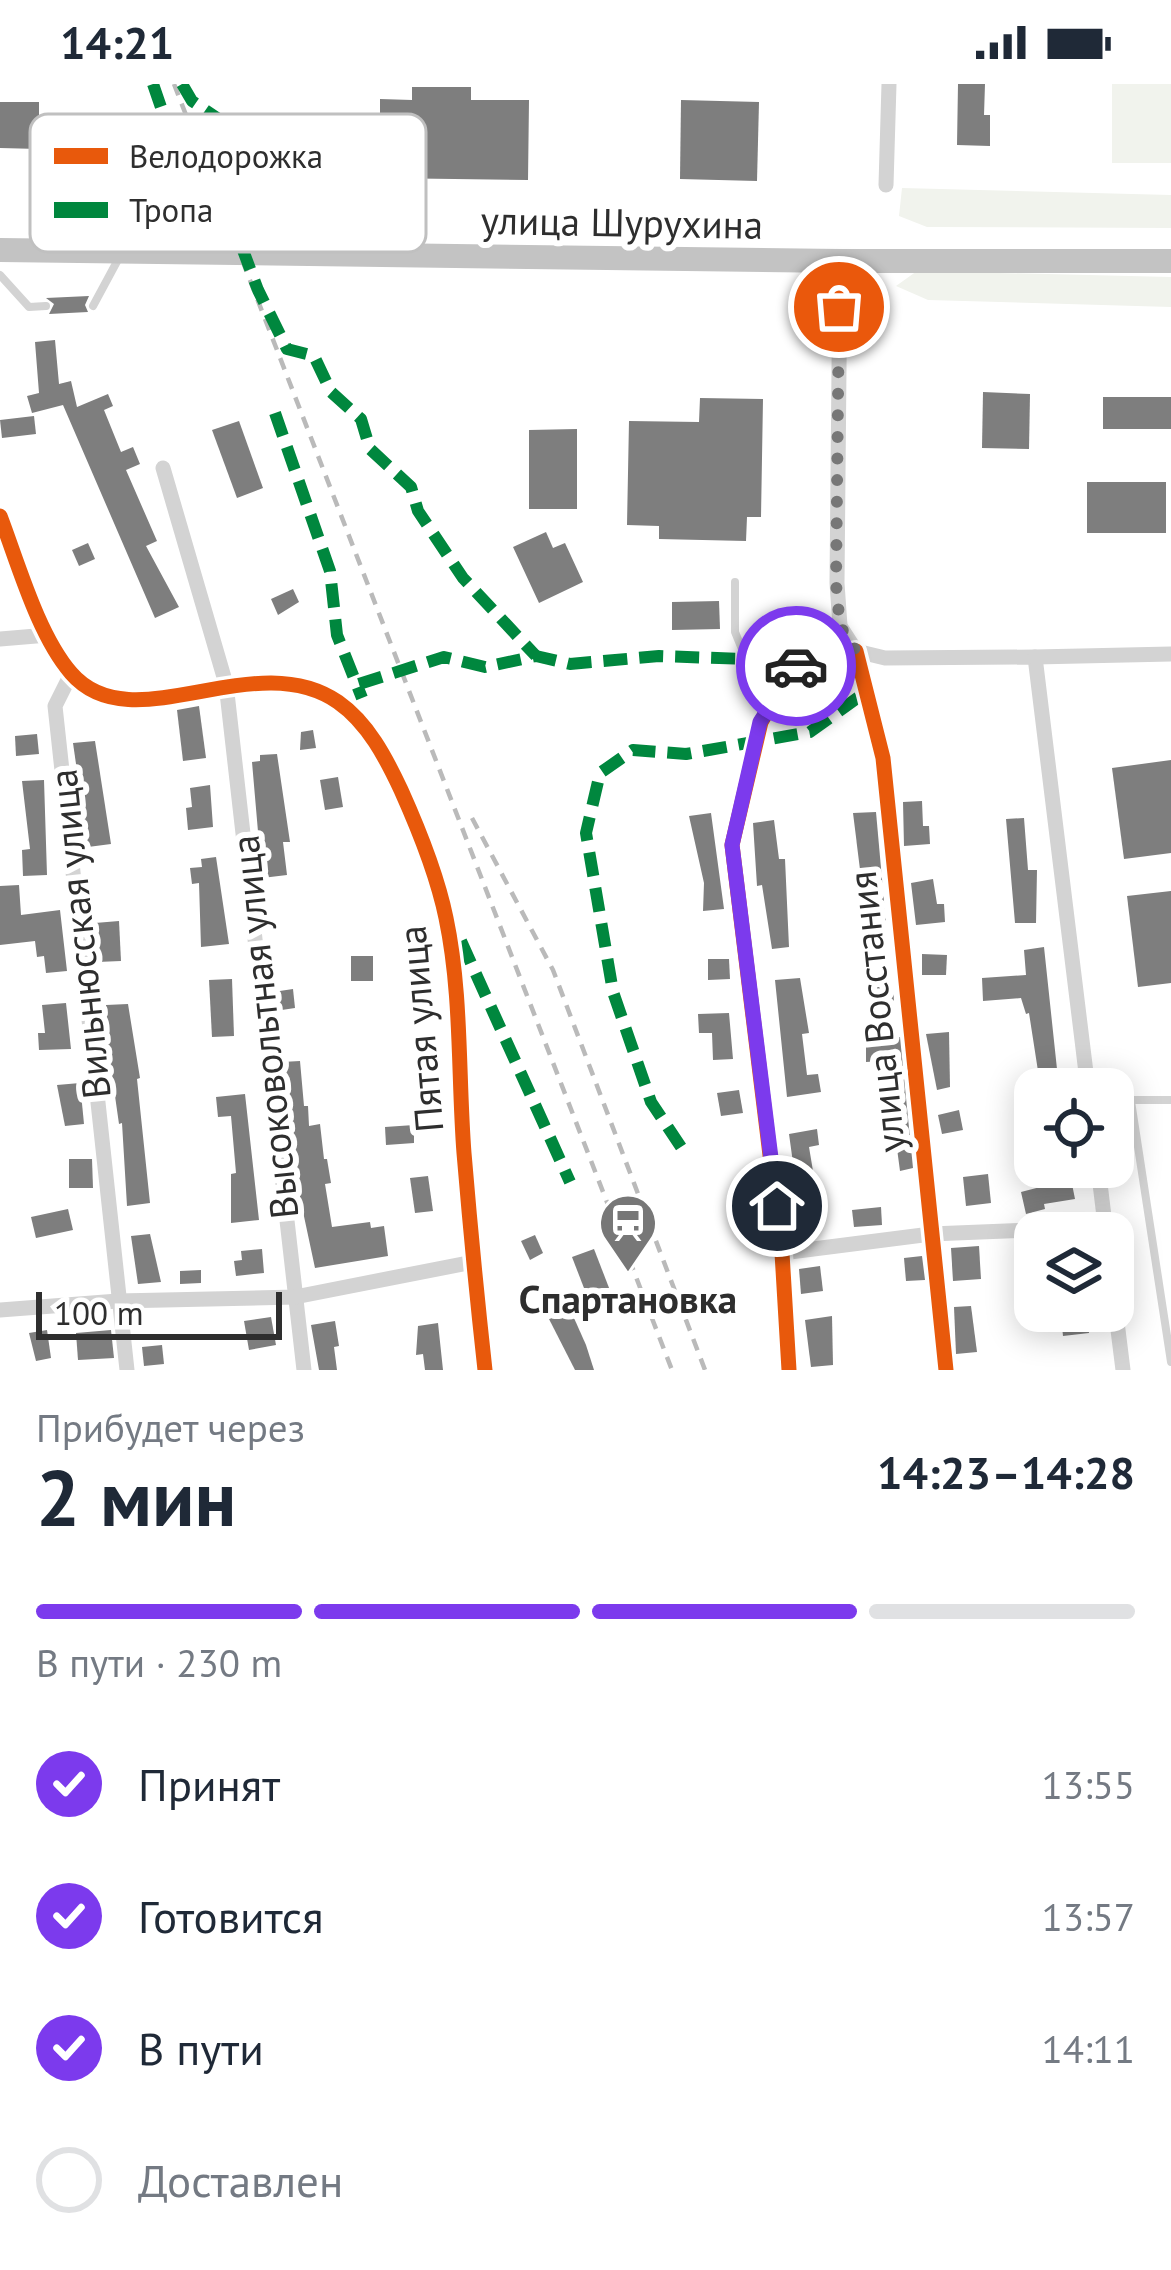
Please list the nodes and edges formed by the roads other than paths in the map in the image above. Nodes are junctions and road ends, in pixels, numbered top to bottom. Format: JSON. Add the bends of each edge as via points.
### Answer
{"nodes":[{"id":1,"x":889,"y":84,"type":"edge"},
{"id":2,"x":886,"y":185,"type":"dead end"},
{"id":3,"x":0,"y":250,"type":"edge"},
{"id":4,"x":30,"y":250,"type":"edge"},
{"id":5,"x":122,"y":252,"type":"edge"},
{"id":6,"x":195,"y":252,"type":"edge"},
{"id":7,"x":840,"y":261,"type":"junction"},
{"id":8,"x":1171,"y":261,"type":"edge"},
{"id":9,"x":0,"y":275,"type":"edge"},
{"id":10,"x":46,"y":306,"type":"dead end"},
{"id":11,"x":93,"y":306,"type":"dead end"},
{"id":12,"x":163,"y":468,"type":"dead end"},
{"id":13,"x":0,"y":516,"type":"edge"},
{"id":14,"x":735,"y":582,"type":"dead end"},
{"id":15,"x":48,"y":635,"type":"junction"},
{"id":16,"x":0,"y":638,"type":"edge"},
{"id":17,"x":856,"y":651,"type":"junction"},
{"id":18,"x":1171,"y":654,"type":"edge"},
{"id":19,"x":1035,"y":657,"type":"junction"},
{"id":20,"x":792,"y":667,"type":"junction"},
{"id":21,"x":71,"y":674,"type":"junction"},
{"id":22,"x":226,"y":684,"type":"junction"},
{"id":23,"x":1085,"y":1068,"type":"edge"},
{"id":24,"x":1171,"y":1100,"type":"edge"},
{"id":25,"x":1134,"y":1101,"type":"edge"},
{"id":26,"x":1134,"y":1120,"type":"edge"},
{"id":27,"x":1014,"y":1232,"type":"edge"},
{"id":28,"x":931,"y":1234,"type":"junction"},
{"id":29,"x":782,"y":1253,"type":"junction"},
{"id":30,"x":473,"y":1262,"type":"junction"},
{"id":31,"x":295,"y":1297,"type":"junction"},
{"id":32,"x":118,"y":1301,"type":"junction"},
{"id":33,"x":0,"y":1310,"type":"edge"},
{"id":34,"x":1118,"y":1332,"type":"edge"},
{"id":35,"x":1171,"y":1361,"type":"edge"},
{"id":36,"x":127,"y":1370,"type":"edge"},
{"id":37,"x":304,"y":1370,"type":"edge"},
{"id":38,"x":484,"y":1370,"type":"edge"},
{"id":39,"x":789,"y":1370,"type":"edge"},
{"id":40,"x":946,"y":1370,"type":"edge"},
{"id":41,"x":1123,"y":1370,"type":"edge"}],
"edges":[{"from":1,"to":2,"type":"street"},
{"from":3,"to":4,"type":"highway","name":"улица Шурухина"},
{"from":5,"to":11,"type":"lane"},
{"from":6,"to":7,"type":"highway","name":"улица Шурухина"},
{"from":7,"to":8,"type":"highway","name":"улица Шурухина"},
{"from":7,"to":17,"type":"street","name":"улица Восстания","via":[[836,584],[840,626]]},
{"from":9,"to":10,"type":"lane","via":[[29,307]]},
{"from":12,"to":22,"type":"street","name":"Высоковольтная улица"},
{"from":13,"to":15,"type":"street"},
{"from":14,"to":20,"type":"lane","via":[[735,632],[746,659]]},
{"from":15,"to":16,"type":"street"},
{"from":15,"to":21,"type":"street"},
{"from":17,"to":19,"type":"street","via":[[885,658]]},
{"from":17,"to":20,"type":"street"},
{"from":17,"to":28,"type":"street","name":"улица Восстания","via":[[883,758]]},
{"from":18,"to":19,"type":"street"},
{"from":19,"to":23,"type":"street"},
{"from":20,"to":29,"type":"street","via":[[760,722],[732,845]]},
{"from":21,"to":22,"type":"street","name":"Пятая улица","via":[[103,698],[143,701]]},
{"from":21,"to":32,"type":"street","name":"Вильнюсская улица","via":[[55,706]]},
{"from":22,"to":30,"type":"street","name":"Пятая улица","via":[[296,685],[338,702],[372,737],[403,794],[452,952]]},
{"from":22,"to":31,"type":"street","name":"Высоковольтная улица"},
{"from":24,"to":25,"type":"lane"},
{"from":26,"to":35,"type":"lane"},
{"from":27,"to":28,"type":"street"},
{"from":28,"to":29,"type":"street"},
{"from":28,"to":40,"type":"street","name":"улица Восстания"},
{"from":29,"to":39,"type":"street"},
{"from":30,"to":31,"type":"street"},
{"from":30,"to":38,"type":"street","name":"Пятая улица"},
{"from":31,"to":32,"type":"street"},
{"from":31,"to":37,"type":"street","name":"Высоковольтная улица"},
{"from":32,"to":33,"type":"street"},
{"from":32,"to":36,"type":"street","name":"Вильнюсская улица"},
{"from":34,"to":41,"type":"street"}]}
